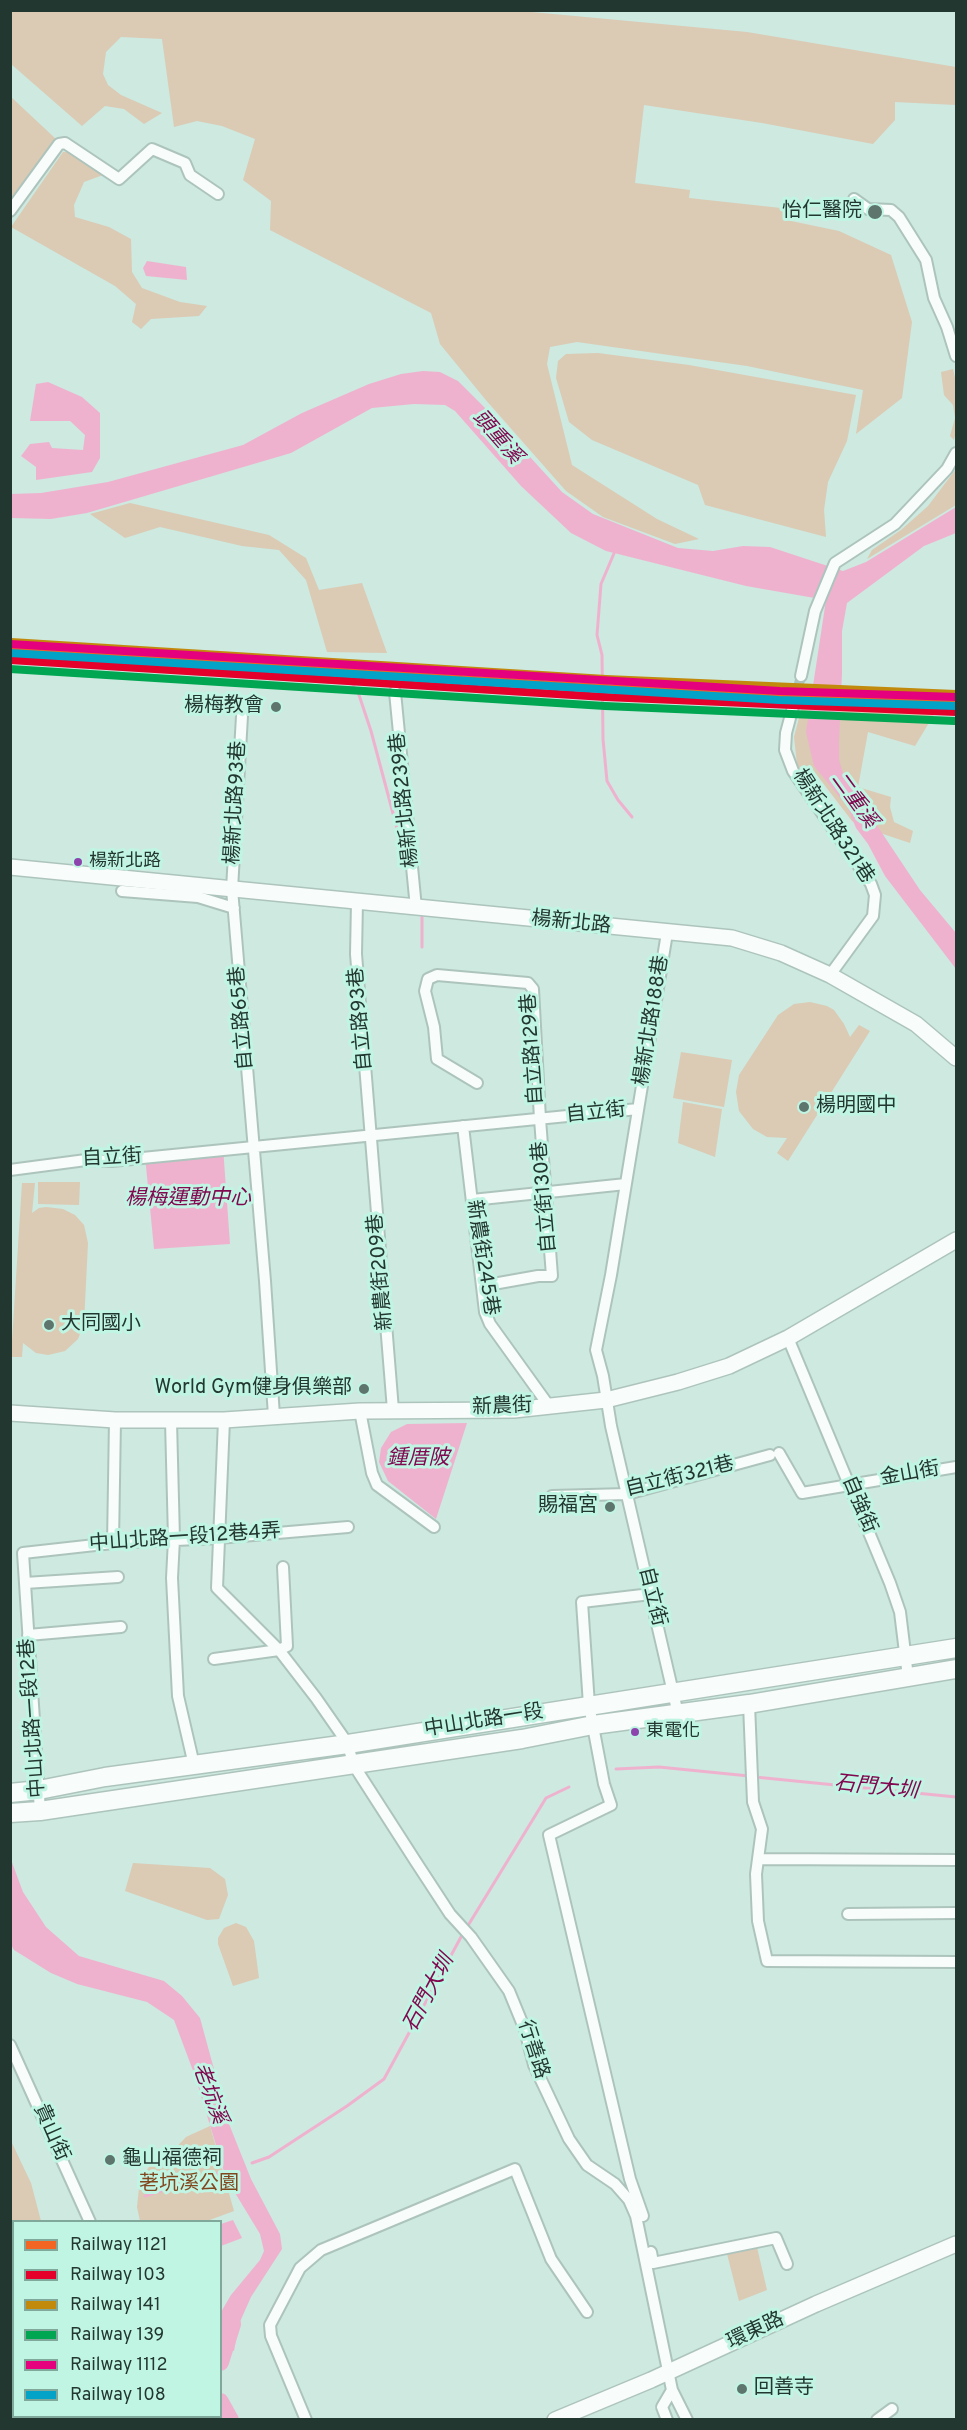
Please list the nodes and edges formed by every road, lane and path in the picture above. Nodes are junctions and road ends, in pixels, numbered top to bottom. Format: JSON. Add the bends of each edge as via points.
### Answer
{"nodes":[{"id":1,"x":218,"y":194,"type":"dead end"},
{"id":2,"x":854,"y":199,"type":"dead end"},
{"id":3,"x":10,"y":211,"type":"edge"},
{"id":4,"x":957,"y":356,"type":"edge"},
{"id":5,"x":957,"y":453,"type":"edge"},
{"id":6,"x":801,"y":676,"type":"tunnel mouth"},
{"id":7,"x":395,"y":692,"type":"dead end"},
{"id":8,"x":794,"y":703,"type":"tunnel mouth"},
{"id":9,"x":242,"y":716,"type":"dead end"},
{"id":10,"x":10,"y":867,"type":"edge"},
{"id":11,"x":232,"y":889,"type":"junction"},
{"id":12,"x":122,"y":891,"type":"dead end"},
{"id":13,"x":357,"y":902,"type":"junction"},
{"id":14,"x":234,"y":908,"type":"junction"},
{"id":15,"x":416,"y":908,"type":"junction"},
{"id":16,"x":667,"y":933,"type":"junction"},
{"id":17,"x":830,"y":975,"type":"junction"},
{"id":18,"x":957,"y":1058,"type":"edge"},
{"id":19,"x":477,"y":1083,"type":"dead end"},
{"id":20,"x":638,"y":1110,"type":"junction"},
{"id":21,"x":540,"y":1119,"type":"junction"},
{"id":22,"x":463,"y":1126,"type":"junction"},
{"id":23,"x":370,"y":1136,"type":"junction"},
{"id":24,"x":254,"y":1147,"type":"junction"},
{"id":25,"x":10,"y":1170,"type":"edge"},
{"id":26,"x":626,"y":1184,"type":"junction"},
{"id":27,"x":545,"y":1191,"type":"junction"},
{"id":28,"x":472,"y":1200,"type":"junction"},
{"id":29,"x":957,"y":1240,"type":"edge"},
{"id":30,"x":482,"y":1287,"type":"junction"},
{"id":31,"x":788,"y":1338,"type":"junction"},
{"id":32,"x":606,"y":1400,"type":"junction"},
{"id":33,"x":549,"y":1406,"type":"junction"},
{"id":34,"x":393,"y":1410,"type":"junction"},
{"id":35,"x":360,"y":1411,"type":"junction"},
{"id":36,"x":10,"y":1413,"type":"edge"},
{"id":37,"x":274,"y":1416,"type":"junction"},
{"id":38,"x":115,"y":1420,"type":"junction"},
{"id":39,"x":224,"y":1420,"type":"junction"},
{"id":40,"x":171,"y":1421,"type":"junction"},
{"id":41,"x":775,"y":1454,"type":"joint"},
{"id":42,"x":957,"y":1467,"type":"edge"},
{"id":43,"x":850,"y":1486,"type":"junction"},
{"id":44,"x":627,"y":1494,"type":"junction"},
{"id":45,"x":552,"y":1496,"type":"dead end"},
{"id":46,"x":348,"y":1527,"type":"dead end"},
{"id":47,"x":434,"y":1527,"type":"dead end"},
{"id":48,"x":218,"y":1538,"type":"junction"},
{"id":49,"x":174,"y":1539,"type":"junction"},
{"id":50,"x":113,"y":1543,"type":"junction"},
{"id":51,"x":23,"y":1553,"type":"joint"},
{"id":52,"x":283,"y":1567,"type":"dead end"},
{"id":53,"x":118,"y":1577,"type":"dead end"},
{"id":54,"x":25,"y":1583,"type":"junction"},
{"id":55,"x":651,"y":1594,"type":"junction"},
{"id":56,"x":121,"y":1627,"type":"dead end"},
{"id":57,"x":28,"y":1635,"type":"junction"},
{"id":58,"x":957,"y":1648,"type":"edge"},
{"id":59,"x":279,"y":1650,"type":"junction"},
{"id":60,"x":906,"y":1656,"type":"junction"},
{"id":61,"x":214,"y":1659,"type":"dead end"},
{"id":62,"x":957,"y":1669,"type":"edge"},
{"id":63,"x":908,"y":1677,"type":"junction"},
{"id":64,"x":673,"y":1692,"type":"junction"},
{"id":65,"x":749,"y":1704,"type":"junction"},
{"id":66,"x":589,"y":1705,"type":"junction"},
{"id":67,"x":678,"y":1714,"type":"junction"},
{"id":68,"x":593,"y":1725,"type":"junction"},
{"id":69,"x":348,"y":1744,"type":"junction"},
{"id":70,"x":353,"y":1764,"type":"junction"},
{"id":71,"x":194,"y":1765,"type":"junction"},
{"id":72,"x":39,"y":1791,"type":"junction"},
{"id":73,"x":10,"y":1793,"type":"edge"},
{"id":74,"x":40,"y":1811,"type":"junction"},
{"id":75,"x":10,"y":1813,"type":"edge"},
{"id":76,"x":758,"y":1859,"type":"junction"},
{"id":77,"x":957,"y":1860,"type":"edge"},
{"id":78,"x":957,"y":1913,"type":"edge"},
{"id":79,"x":848,"y":1914,"type":"dead end"},
{"id":80,"x":957,"y":1962,"type":"edge"},
{"id":81,"x":10,"y":2044,"type":"edge"},
{"id":82,"x":89,"y":2220,"type":"edge"},
{"id":83,"x":957,"y":2244,"type":"edge"},
{"id":84,"x":787,"y":2264,"type":"dead end"},
{"id":85,"x":587,"y":2312,"type":"dead end"},
{"id":86,"x":669,"y":2372,"type":"junction"},
{"id":87,"x":672,"y":2390,"type":"junction"},
{"id":88,"x":892,"y":2409,"type":"dead end"},
{"id":89,"x":306,"y":2420,"type":"edge"},
{"id":90,"x":555,"y":2420,"type":"edge"},
{"id":91,"x":667,"y":2420,"type":"edge"},
{"id":92,"x":687,"y":2420,"type":"edge"},
{"id":93,"x":877,"y":2420,"type":"edge"}],
"edges":[{"from":1,"to":3,"type":"street","via":[[190,176],[185,163],[152,149],[118,179],[64,142]]},
{"from":2,"to":4,"type":"street","via":[[868,208],[891,210],[899,217],[926,260],[934,298]]},
{"from":5,"to":6,"type":"street","via":[[895,524],[835,563],[815,611]]},
{"from":7,"to":15,"type":"street","name":"楊新北路239巷"},
{"from":8,"to":17,"type":"street","name":"楊新北路321巷","via":[[785,750],[793,771],[872,884],[875,895],[873,916]]},
{"from":9,"to":11,"type":"street","name":"楊新北路93巷"},
{"from":10,"to":11,"type":"street","name":"楊新北路"},
{"from":11,"to":13,"type":"street","name":"楊新北路"},
{"from":11,"to":14,"type":"street","name":"自立路65巷"},
{"from":12,"to":14,"type":"street","via":[[198,897]]},
{"from":13,"to":15,"type":"street","name":"楊新北路"},
{"from":13,"to":23,"type":"street","name":"自立路93巷","via":[[356,954]]},
{"from":14,"to":24,"type":"street","name":"自立路65巷"},
{"from":15,"to":16,"type":"street","name":"楊新北路"},
{"from":16,"to":17,"type":"street","name":"楊新北路","via":[[732,938],[781,953]]},
{"from":16,"to":20,"type":"street","name":"楊新北路188巷"},
{"from":17,"to":18,"type":"street","name":"楊新北路","via":[[916,1024]]},
{"from":19,"to":21,"type":"street","name":"自立路129巷","via":[[437,1059],[425,991],[428,979],[437,975],[528,983],[533,989]]},
{"from":20,"to":21,"type":"street","name":"自立街"},
{"from":20,"to":26,"type":"street","name":"自立街"},
{"from":21,"to":22,"type":"street","name":"自立街"},
{"from":21,"to":27,"type":"street","name":"自立街130巷"},
{"from":22,"to":23,"type":"street","name":"自立街"},
{"from":22,"to":28,"type":"street","name":"新農街245巷"},
{"from":23,"to":24,"type":"street","name":"自立街"},
{"from":23,"to":34,"type":"street","name":"新農街209巷"},
{"from":24,"to":25,"type":"street","name":"自立街"},
{"from":24,"to":37,"type":"street","name":"自立路65巷"},
{"from":26,"to":27,"type":"street"},
{"from":26,"to":32,"type":"street","name":"自立街","via":[[596,1350]]},
{"from":27,"to":28,"type":"street"},
{"from":27,"to":30,"type":"street","name":"自立街130巷","via":[[552,1276]]},
{"from":28,"to":30,"type":"street","name":"新農街245巷"},
{"from":29,"to":31,"type":"street","name":"新農街"},
{"from":30,"to":33,"type":"street","name":"新農街245巷","via":[[490,1324]]},
{"from":31,"to":32,"type":"street","name":"新農街","via":[[713,1372]]},
{"from":31,"to":43,"type":"street","name":"自強街"},
{"from":32,"to":33,"type":"street","name":"新農街"},
{"from":32,"to":44,"type":"street","name":"自立街"},
{"from":33,"to":34,"type":"street","name":"新農街","via":[[514,1410]]},
{"from":34,"to":35,"type":"street","name":"新農街"},
{"from":35,"to":37,"type":"street","name":"新農街"},
{"from":35,"to":47,"type":"street","via":[[377,1485]]},
{"from":36,"to":38,"type":"street","name":"新農街"},
{"from":37,"to":39,"type":"street","name":"新農街"},
{"from":38,"to":40,"type":"street","name":"新農街"},
{"from":38,"to":50,"type":"street"},
{"from":39,"to":40,"type":"street","name":"新農街"},
{"from":39,"to":48,"type":"street"},
{"from":40,"to":49,"type":"street"},
{"from":41,"to":43,"type":"street","name":"金山街","via":[[802,1493]]},
{"from":41,"to":44,"type":"street","name":"自立街321巷"},
{"from":42,"to":43,"type":"street","name":"金山街"},
{"from":43,"to":60,"type":"street","name":"自強街","via":[[900,1612]]},
{"from":44,"to":45,"type":"street","name":"自立街321巷"},
{"from":44,"to":55,"type":"street","name":"自立街"},
{"from":46,"to":48,"type":"street","name":"中山北路一段12巷4弄"},
{"from":48,"to":49,"type":"street","name":"中山北路一段12巷4弄"},
{"from":48,"to":59,"type":"street","via":[[217,1588]]},
{"from":49,"to":50,"type":"street","name":"中山北路一段12巷4弄"},
{"from":49,"to":71,"type":"street","via":[[178,1696]]},
{"from":50,"to":51,"type":"street","name":"中山北路一段12巷4弄"},
{"from":51,"to":54,"type":"street","name":"中山北路一段12巷"},
{"from":52,"to":59,"type":"street","via":[[287,1646]]},
{"from":53,"to":54,"type":"street"},
{"from":54,"to":57,"type":"street","name":"中山北路一段12巷"},
{"from":55,"to":64,"type":"street","name":"自立街"},
{"from":55,"to":66,"type":"street","via":[[582,1602]]},
{"from":56,"to":57,"type":"street"},
{"from":57,"to":72,"type":"street","name":"中山北路一段12巷"},
{"from":58,"to":60,"type":"main road","name":"中山北路一段"},
{"from":59,"to":61,"type":"street"},
{"from":59,"to":69,"type":"street"},
{"from":60,"to":63,"type":"street","name":"自強街"},
{"from":60,"to":64,"type":"main road","name":"中山北路一段"},
{"from":62,"to":63,"type":"main road","name":"中山北路一段"},
{"from":63,"to":65,"type":"main road","name":"中山北路一段"},
{"from":64,"to":66,"type":"main road","name":"中山北路一段"},
{"from":64,"to":67,"type":"street","name":"自立街"},
{"from":65,"to":67,"type":"main road","name":"中山北路一段"},
{"from":65,"to":76,"type":"street","via":[[753,1802],[762,1829]]},
{"from":66,"to":68,"type":"street"},
{"from":66,"to":69,"type":"main road","name":"中山北路一段"},
{"from":67,"to":68,"type":"main road","name":"中山北路一段"},
{"from":68,"to":70,"type":"main road","name":"中山北路一段"},
{"from":68,"to":84,"type":"street","via":[[611,1805],[549,1835],[653,2263],[776,2238]]},
{"from":69,"to":70,"type":"street","name":"行善路"},
{"from":69,"to":71,"type":"main road","name":"中山北路一段"},
{"from":70,"to":74,"type":"main road","name":"中山北路一段"},
{"from":70,"to":86,"type":"street","name":"行善路","via":[[508,1991],[519,2012],[534,2065],[569,2139],[587,2165],[615,2184],[629,2200],[636,2216]]},
{"from":71,"to":72,"type":"main road","name":"中山北路一段"},
{"from":72,"to":73,"type":"main road","name":"中山北路一段"},
{"from":72,"to":74,"type":"street","name":"中山北路一段12巷"},
{"from":74,"to":75,"type":"main road","name":"中山北路一段"},
{"from":76,"to":77,"type":"street"},
{"from":76,"to":80,"type":"street","via":[[758,1922],[766,1961]]},
{"from":78,"to":79,"type":"street"},
{"from":81,"to":82,"type":"street","name":"貴山街"},
{"from":83,"to":86,"type":"street","name":"環東路"},
{"from":85,"to":89,"type":"street","via":[[551,2259],[515,2169],[321,2250],[300,2268],[270,2325]]},
{"from":86,"to":87,"type":"street","name":"行善路"},
{"from":86,"to":90,"type":"street","name":"環東路"},
{"from":87,"to":91,"type":"street","via":[[662,2407]]},
{"from":87,"to":92,"type":"street"},
{"from":88,"to":93,"type":"street"}]}
